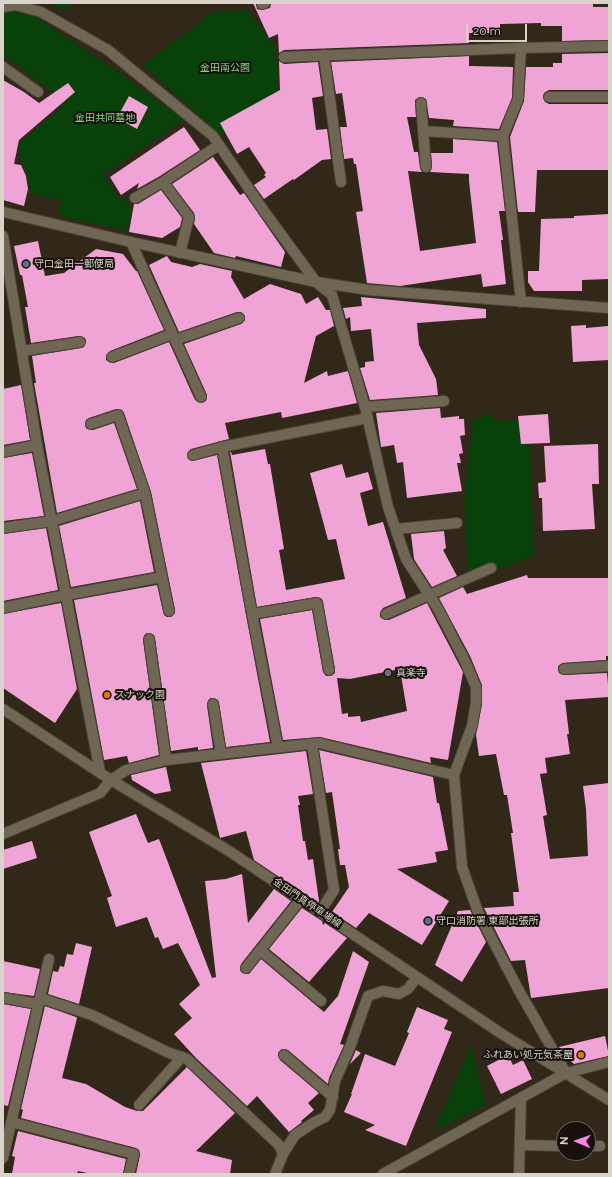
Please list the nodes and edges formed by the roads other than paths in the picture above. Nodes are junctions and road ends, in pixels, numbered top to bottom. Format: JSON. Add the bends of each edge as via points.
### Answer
{"nodes":[{"id":1,"x":3,"y":7,"type":"edge"},
{"id":2,"x":609,"y":46,"type":"edge"},
{"id":3,"x":521,"y":48,"type":"junction"},
{"id":4,"x":324,"y":55,"type":"junction"},
{"id":5,"x":284,"y":57,"type":"dead end"},
{"id":6,"x":3,"y":67,"type":"edge"},
{"id":7,"x":38,"y":92,"type":"dead end"},
{"id":8,"x":549,"y":97,"type":"dead end"},
{"id":9,"x":609,"y":97,"type":"edge"},
{"id":10,"x":421,"y":103,"type":"dead end"},
{"id":11,"x":423,"y":131,"type":"junction"},
{"id":12,"x":504,"y":136,"type":"junction"},
{"id":13,"x":219,"y":145,"type":"junction"},
{"id":14,"x":426,"y":167,"type":"dead end"},
{"id":15,"x":163,"y":182,"type":"junction"},
{"id":16,"x":341,"y":182,"type":"dead end"},
{"id":17,"x":135,"y":198,"type":"dead end"},
{"id":18,"x":3,"y":212,"type":"edge"},
{"id":19,"x":3,"y":236,"type":"edge"},
{"id":20,"x":131,"y":242,"type":"junction"},
{"id":21,"x":180,"y":253,"type":"junction"},
{"id":22,"x":316,"y":282,"type":"junction"},
{"id":23,"x":521,"y":302,"type":"junction"},
{"id":24,"x":609,"y":308,"type":"edge"},
{"id":25,"x":239,"y":318,"type":"dead end"},
{"id":26,"x":174,"y":337,"type":"junction"},
{"id":27,"x":80,"y":342,"type":"dead end"},
{"id":28,"x":22,"y":351,"type":"junction"},
{"id":29,"x":112,"y":358,"type":"dead end"},
{"id":30,"x":201,"y":398,"type":"dead end"},
{"id":31,"x":444,"y":401,"type":"dead end"},
{"id":32,"x":365,"y":407,"type":"junction"},
{"id":33,"x":368,"y":418,"type":"junction"},
{"id":34,"x":91,"y":424,"type":"dead end"},
{"id":35,"x":37,"y":445,"type":"junction"},
{"id":36,"x":222,"y":448,"type":"junction"},
{"id":37,"x":3,"y":452,"type":"edge"},
{"id":38,"x":193,"y":455,"type":"dead end"},
{"id":39,"x":145,"y":493,"type":"junction"},
{"id":40,"x":52,"y":521,"type":"junction"},
{"id":41,"x":457,"y":523,"type":"dead end"},
{"id":42,"x":3,"y":528,"type":"edge"},
{"id":43,"x":396,"y":529,"type":"junction"},
{"id":44,"x":491,"y":568,"type":"dead end"},
{"id":45,"x":162,"y":578,"type":"junction"},
{"id":46,"x":66,"y":595,"type":"junction"},
{"id":47,"x":430,"y":595,"type":"junction"},
{"id":48,"x":3,"y":608,"type":"edge"},
{"id":49,"x":169,"y":611,"type":"dead end"},
{"id":50,"x":252,"y":614,"type":"junction"},
{"id":51,"x":386,"y":614,"type":"dead end"},
{"id":52,"x":149,"y":639,"type":"dead end"},
{"id":53,"x":609,"y":666,"type":"edge"},
{"id":54,"x":564,"y":669,"type":"dead end"},
{"id":55,"x":329,"y":670,"type":"dead end"},
{"id":56,"x":213,"y":704,"type":"dead end"},
{"id":57,"x":3,"y":709,"type":"edge"},
{"id":58,"x":312,"y":744,"type":"junction"},
{"id":59,"x":278,"y":747,"type":"junction"},
{"id":60,"x":221,"y":754,"type":"junction"},
{"id":61,"x":166,"y":760,"type":"junction"},
{"id":62,"x":100,"y":772,"type":"junction"},
{"id":63,"x":454,"y":774,"type":"junction"},
{"id":64,"x":111,"y":780,"type":"junction"},
{"id":65,"x":3,"y":834,"type":"edge"},
{"id":66,"x":301,"y":899,"type":"junction"},
{"id":67,"x":320,"y":912,"type":"junction"},
{"id":68,"x":260,"y":950,"type":"junction"},
{"id":69,"x":49,"y":959,"type":"dead end"},
{"id":70,"x":246,"y":968,"type":"dead end"},
{"id":71,"x":417,"y":977,"type":"junction"},
{"id":72,"x":4,"y":998,"type":"edge"},
{"id":73,"x":40,"y":1001,"type":"junction"},
{"id":74,"x":321,"y":1001,"type":"dead end"},
{"id":75,"x":284,"y":1055,"type":"dead end"},
{"id":76,"x":182,"y":1057,"type":"junction"},
{"id":77,"x":609,"y":1062,"type":"edge"},
{"id":78,"x":566,"y":1073,"type":"junction"},
{"id":79,"x":333,"y":1096,"type":"junction"},
{"id":80,"x":521,"y":1098,"type":"junction"},
{"id":81,"x":609,"y":1100,"type":"edge"},
{"id":82,"x":140,"y":1105,"type":"dead end"},
{"id":83,"x":11,"y":1122,"type":"junction"},
{"id":84,"x":520,"y":1145,"type":"junction"},
{"id":85,"x":556,"y":1146,"type":"edge"},
{"id":86,"x":596,"y":1146,"type":"edge"},
{"id":87,"x":600,"y":1146,"type":"dead end"},
{"id":88,"x":283,"y":1154,"type":"junction"},
{"id":89,"x":3,"y":1158,"type":"edge"},
{"id":90,"x":129,"y":1174,"type":"edge"},
{"id":91,"x":275,"y":1174,"type":"edge"},
{"id":92,"x":383,"y":1174,"type":"edge"},
{"id":93,"x":519,"y":1174,"type":"edge"}],
"edges":[{"from":1,"to":13,"type":"street","via":[[15,5],[41,12],[108,50],[213,136]]},
{"from":2,"to":3,"type":"street"},
{"from":3,"to":4,"type":"street"},
{"from":3,"to":12,"type":"street","via":[[518,99]]},
{"from":4,"to":5,"type":"street"},
{"from":4,"to":16,"type":"street"},
{"from":6,"to":7,"type":"street"},
{"from":8,"to":9,"type":"street"},
{"from":10,"to":11,"type":"street"},
{"from":11,"to":12,"type":"street"},
{"from":11,"to":14,"type":"street"},
{"from":12,"to":23,"type":"street"},
{"from":13,"to":15,"type":"street"},
{"from":13,"to":22,"type":"street"},
{"from":15,"to":17,"type":"street"},
{"from":15,"to":21,"type":"street","via":[[189,218]]},
{"from":18,"to":20,"type":"street"},
{"from":19,"to":28,"type":"street"},
{"from":20,"to":21,"type":"street"},
{"from":20,"to":26,"type":"street"},
{"from":21,"to":22,"type":"street"},
{"from":22,"to":23,"type":"street","via":[[369,290]]},
{"from":22,"to":32,"type":"street","via":[[332,295]]},
{"from":23,"to":24,"type":"street"},
{"from":25,"to":26,"type":"street"},
{"from":26,"to":29,"type":"street"},
{"from":26,"to":30,"type":"street"},
{"from":27,"to":28,"type":"street"},
{"from":28,"to":35,"type":"street"},
{"from":31,"to":32,"type":"street"},
{"from":32,"to":33,"type":"street"},
{"from":33,"to":36,"type":"street"},
{"from":33,"to":43,"type":"street","via":[[388,507]]},
{"from":34,"to":39,"type":"street","via":[[118,415]]},
{"from":35,"to":37,"type":"street"},
{"from":35,"to":40,"type":"street"},
{"from":36,"to":38,"type":"street"},
{"from":36,"to":50,"type":"street"},
{"from":39,"to":40,"type":"street"},
{"from":39,"to":45,"type":"street"},
{"from":40,"to":42,"type":"street"},
{"from":40,"to":46,"type":"street"},
{"from":41,"to":43,"type":"street"},
{"from":43,"to":47,"type":"street","via":[[406,559]]},
{"from":44,"to":47,"type":"street"},
{"from":45,"to":46,"type":"street"},
{"from":45,"to":49,"type":"street"},
{"from":46,"to":48,"type":"street"},
{"from":46,"to":62,"type":"street"},
{"from":47,"to":51,"type":"street"},
{"from":47,"to":63,"type":"street","via":[[476,687],[472,726]]},
{"from":50,"to":55,"type":"street","via":[[317,603]]},
{"from":50,"to":59,"type":"street"},
{"from":52,"to":61,"type":"street"},
{"from":53,"to":54,"type":"street"},
{"from":56,"to":60,"type":"street"},
{"from":57,"to":62,"type":"street","name":"金田門真停車場線"},
{"from":58,"to":59,"type":"street"},
{"from":58,"to":63,"type":"street","via":[[319,743]]},
{"from":58,"to":67,"type":"street","via":[[334,890]]},
{"from":59,"to":60,"type":"street"},
{"from":60,"to":61,"type":"street"},
{"from":61,"to":64,"type":"street","via":[[126,770]]},
{"from":62,"to":64,"type":"street","name":"金田門真停車場線"},
{"from":63,"to":78,"type":"street","via":[[462,867],[478,912]]},
{"from":64,"to":65,"type":"street","via":[[100,793]]},
{"from":64,"to":66,"type":"street","name":"金田門真停車場線","via":[[229,851]]},
{"from":66,"to":67,"type":"street","name":"金田門真停車場線"},
{"from":66,"to":68,"type":"street"},
{"from":67,"to":71,"type":"street","name":"金田門真停車場線"},
{"from":68,"to":70,"type":"street"},
{"from":68,"to":74,"type":"street"},
{"from":69,"to":73,"type":"street"},
{"from":71,"to":78,"type":"street","name":"金田門真停車場線"},
{"from":71,"to":79,"type":"street","via":[[408,990],[399,994],[383,991],[368,996],[335,1081]]},
{"from":72,"to":73,"type":"street"},
{"from":73,"to":76,"type":"street","via":[[92,1015]]},
{"from":73,"to":83,"type":"street"},
{"from":75,"to":79,"type":"street"},
{"from":76,"to":82,"type":"street"},
{"from":76,"to":88,"type":"street","via":[[279,1145]]},
{"from":77,"to":78,"type":"street"},
{"from":78,"to":80,"type":"street"},
{"from":78,"to":81,"type":"street","name":"金田門真停車場線"},
{"from":79,"to":88,"type":"street","via":[[330,1110],[325,1117],[295,1136]]},
{"from":80,"to":84,"type":"street"},
{"from":80,"to":92,"type":"street"},
{"from":83,"to":89,"type":"street"},
{"from":83,"to":90,"type":"street","via":[[134,1154]]},
{"from":84,"to":85,"type":"street"},
{"from":84,"to":93,"type":"street"},
{"from":86,"to":87,"type":"street"},
{"from":88,"to":91,"type":"street"}]}
